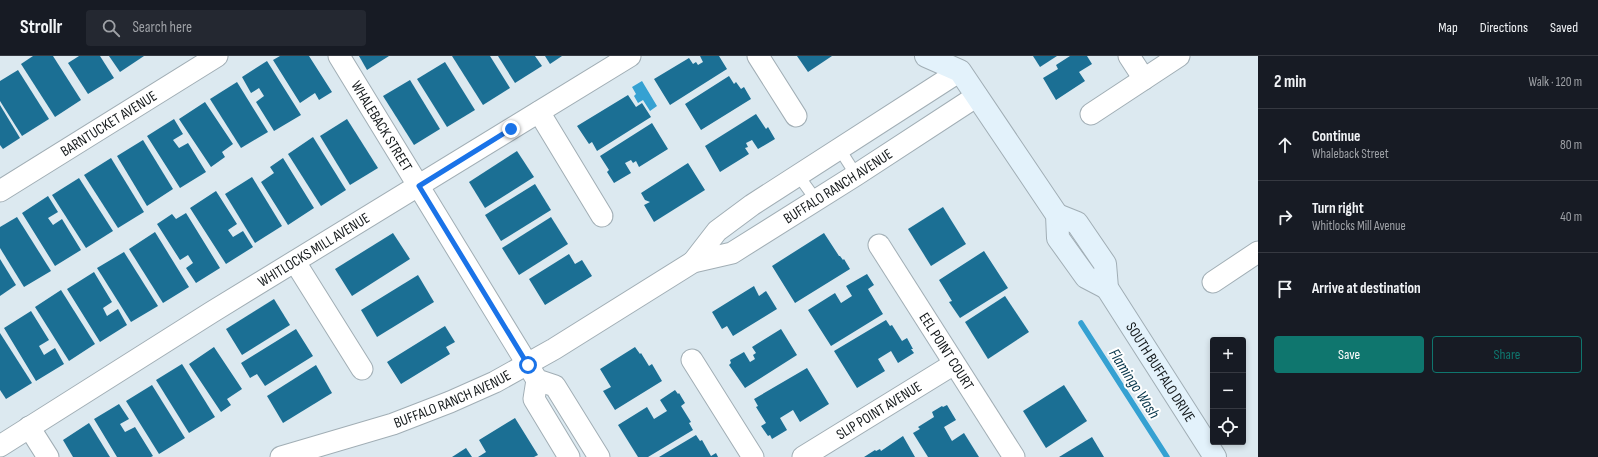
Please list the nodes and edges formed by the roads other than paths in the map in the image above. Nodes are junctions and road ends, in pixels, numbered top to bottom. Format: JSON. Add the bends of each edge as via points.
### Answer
{"nodes":[{"id":1,"x":217,"y":56,"type":"edge"},
{"id":2,"x":339,"y":56,"type":"edge"},
{"id":3,"x":630,"y":56,"type":"edge"},
{"id":4,"x":758,"y":56,"type":"edge"},
{"id":5,"x":926,"y":56,"type":"edge"},
{"id":6,"x":1129,"y":56,"type":"edge"},
{"id":7,"x":1179,"y":56,"type":"edge"},
{"id":8,"x":959,"y":64,"type":"edge"},
{"id":9,"x":1144,"y":79,"type":"junction"},
{"id":10,"x":977,"y":96,"type":"junction"},
{"id":11,"x":539,"y":112,"type":"junction"},
{"id":12,"x":1091,"y":114,"type":"dead end"},
{"id":13,"x":796,"y":116,"type":"dead end"},
{"id":14,"x":839,"y":148,"type":"junction"},
{"id":15,"x":798,"y":175,"type":"junction"},
{"id":16,"x":856,"y":175,"type":"junction"},
{"id":17,"x":419,"y":186,"type":"junction"},
{"id":18,"x":0,"y":191,"type":"edge"},
{"id":19,"x":816,"y":200,"type":"junction"},
{"id":20,"x":602,"y":216,"type":"dead end"},
{"id":21,"x":879,"y":245,"type":"dead end"},
{"id":22,"x":1258,"y":252,"type":"edge"},
{"id":23,"x":295,"y":262,"type":"junction"},
{"id":24,"x":693,"y":262,"type":"junction"},
{"id":25,"x":1212,"y":282,"type":"dead end"},
{"id":26,"x":692,"y":360,"type":"dead end"},
{"id":27,"x":954,"y":364,"type":"junction"},
{"id":28,"x":362,"y":369,"type":"dead end"},
{"id":29,"x":533,"y":372,"type":"junction"},
{"id":30,"x":29,"y":427,"type":"junction"},
{"id":31,"x":0,"y":446,"type":"edge"},
{"id":32,"x":48,"y":457,"type":"edge"},
{"id":33,"x":281,"y":457,"type":"edge"},
{"id":34,"x":569,"y":457,"type":"edge"},
{"id":35,"x":599,"y":457,"type":"edge"},
{"id":36,"x":752,"y":457,"type":"edge"},
{"id":37,"x":803,"y":457,"type":"edge"},
{"id":38,"x":1014,"y":457,"type":"edge"},
{"id":39,"x":1215,"y":457,"type":"edge"}],
"edges":[{"from":1,"to":18,"type":"street","name":"BARNTUCKET AVENUE"},
{"from":2,"to":17,"type":"street","name":"WHALEBACK STREET"},
{"from":3,"to":11,"type":"street","name":"WHITLOCKS MILL AVENUE"},
{"from":4,"to":13,"type":"street"},
{"from":5,"to":8,"type":"main road"},
{"from":6,"to":9,"type":"street"},
{"from":7,"to":9,"type":"street"},
{"from":8,"to":10,"type":"main road","name":"SOUTH BUFFALO DRIVE"},
{"from":8,"to":14,"type":"street","name":"BUFFALO RANCH AVENUE"},
{"from":9,"to":12,"type":"street"},
{"from":10,"to":16,"type":"street","name":"BUFFALO RANCH AVENUE"},
{"from":10,"to":39,"type":"main road","name":"SOUTH BUFFALO DRIVE","via":[[1058,215],[1058,238],[1086,277],[1107,288]]},
{"from":11,"to":17,"type":"street","name":"WHITLOCKS MILL AVENUE"},
{"from":11,"to":20,"type":"street"},
{"from":14,"to":15,"type":"street","name":"BUFFALO RANCH AVENUE"},
{"from":14,"to":16,"type":"lane"},
{"from":15,"to":19,"type":"lane"},
{"from":15,"to":24,"type":"street","name":"BUFFALO RANCH AVENUE","via":[[717,231]]},
{"from":16,"to":19,"type":"street","name":"BUFFALO RANCH AVENUE"},
{"from":17,"to":23,"type":"street","name":"WHITLOCKS MILL AVENUE"},
{"from":17,"to":29,"type":"street","name":"WHALEBACK STREET"},
{"from":19,"to":24,"type":"street","name":"BUFFALO RANCH AVENUE","via":[[732,253]]},
{"from":21,"to":27,"type":"street","name":"EEL POINT COURT"},
{"from":22,"to":25,"type":"street"},
{"from":23,"to":28,"type":"street"},
{"from":23,"to":30,"type":"street","name":"WHITLOCKS MILL AVENUE"},
{"from":24,"to":29,"type":"street","name":"BUFFALO RANCH AVENUE"},
{"from":26,"to":36,"type":"street"},
{"from":27,"to":37,"type":"street","name":"SLIP POINT AVENUE"},
{"from":27,"to":38,"type":"street","name":"EEL POINT COURT"},
{"from":29,"to":33,"type":"street","name":"BUFFALO RANCH AVENUE","via":[[495,382],[425,412],[360,434]]},
{"from":29,"to":34,"type":"street","via":[[534,399]]},
{"from":29,"to":35,"type":"street","via":[[555,386]]},
{"from":30,"to":31,"type":"street","name":"WHITLOCKS MILL AVENUE"},
{"from":30,"to":32,"type":"street"}]}
